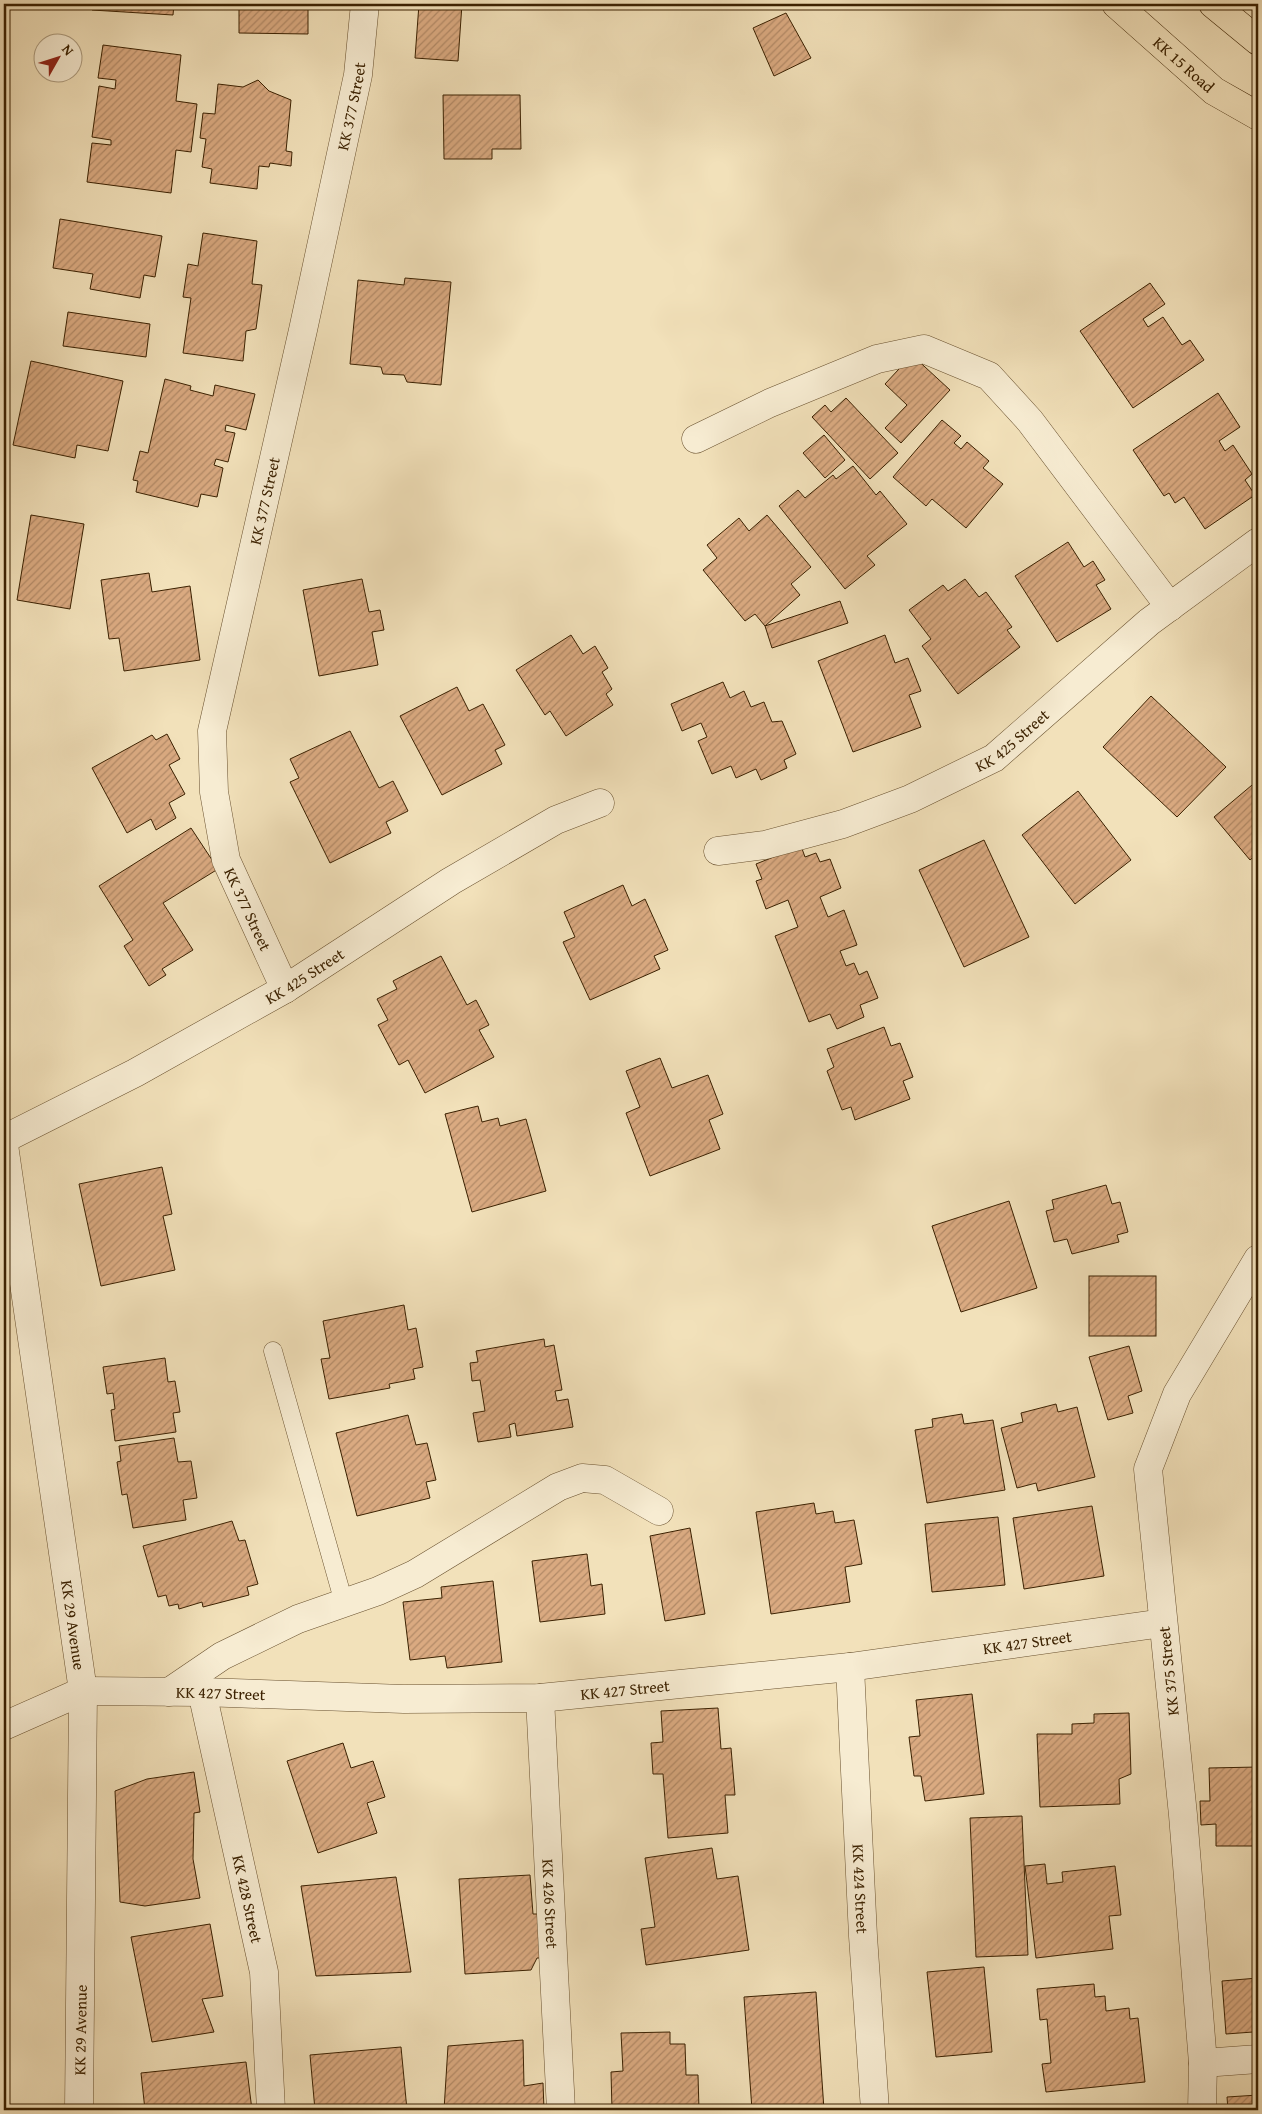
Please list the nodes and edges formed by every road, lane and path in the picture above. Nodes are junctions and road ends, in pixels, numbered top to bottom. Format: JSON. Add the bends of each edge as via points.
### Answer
{"nodes":[{"id":1,"x":365,"y":4,"type":"edge"},
{"id":2,"x":1116,"y":4,"type":"edge"},
{"id":3,"x":1213,"y":4,"type":"edge"},
{"id":4,"x":1258,"y":40,"type":"edge"},
{"id":5,"x":1258,"y":116,"type":"edge"},
{"id":6,"x":696,"y":438,"type":"dead end"},
{"id":7,"x":1258,"y":542,"type":"edge"},
{"id":8,"x":1170,"y":607,"type":"junction"},
{"id":9,"x":600,"y":803,"type":"dead end"},
{"id":10,"x":718,"y":851,"type":"dead end"},
{"id":11,"x":285,"y":989,"type":"junction"},
{"id":12,"x":4,"y":1139,"type":"edge"},
{"id":13,"x":4,"y":1145,"type":"edge"},
{"id":14,"x":1258,"y":1259,"type":"edge"},
{"id":15,"x":272,"y":1351,"type":"dead end"},
{"id":16,"x":659,"y":1511,"type":"dead end"},
{"id":17,"x":344,"y":1603,"type":"junction"},
{"id":18,"x":1163,"y":1623,"type":"junction"},
{"id":19,"x":850,"y":1667,"type":"junction"},
{"id":20,"x":83,"y":1691,"type":"junction"},
{"id":21,"x":169,"y":1692,"type":"junction"},
{"id":22,"x":202,"y":1692,"type":"junction"},
{"id":23,"x":540,"y":1698,"type":"junction"},
{"id":24,"x":4,"y":1726,"type":"edge"},
{"id":25,"x":1258,"y":2059,"type":"edge"},
{"id":26,"x":1203,"y":2063,"type":"junction"},
{"id":27,"x":79,"y":2110,"type":"edge"},
{"id":28,"x":271,"y":2110,"type":"edge"},
{"id":29,"x":561,"y":2110,"type":"edge"},
{"id":30,"x":875,"y":2110,"type":"edge"},
{"id":31,"x":1202,"y":2110,"type":"edge"}],
"edges":[{"from":1,"to":11,"type":"street","name":"KK 377 Street","via":[[358,75],[304,330],[212,731],[214,792],[226,860]]},
{"from":2,"to":5,"type":"highway","name":"KK 15 Road","via":[[1214,91]]},
{"from":3,"to":4,"type":"highway"},
{"from":6,"to":8,"type":"street","via":[[876,359],[924,348],[990,376],[1030,421]]},
{"from":7,"to":8,"type":"street","name":"KK 425 Street"},
{"from":8,"to":10,"type":"street","name":"KK 425 Street","via":[[994,758],[910,799],[843,824],[765,845]]},
{"from":9,"to":11,"type":"street","name":"KK 425 Street","via":[[556,820],[459,876]]},
{"from":11,"to":12,"type":"street","name":"KK 425 Street","via":[[135,1073]]},
{"from":13,"to":20,"type":"street","name":"KK 29 Avenue"},
{"from":14,"to":18,"type":"street","name":"KK 375 Street","via":[[1178,1394],[1148,1468]]},
{"from":15,"to":17,"type":"lane"},
{"from":16,"to":17,"type":"street","via":[[605,1480],[582,1478],[558,1487],[415,1574]]},
{"from":17,"to":21,"type":"street","via":[[298,1619],[222,1656]]},
{"from":18,"to":19,"type":"street","name":"KK 427 Street"},
{"from":18,"to":26,"type":"street","name":"KK 375 Street","via":[[1183,1815]]},
{"from":19,"to":23,"type":"street","name":"KK 427 Street"},
{"from":19,"to":30,"type":"street","name":"KK 424 Street"},
{"from":20,"to":21,"type":"street","name":"KK 427 Street"},
{"from":20,"to":24,"type":"street"},
{"from":20,"to":27,"type":"street","name":"KK 29 Avenue"},
{"from":21,"to":22,"type":"street","name":"KK 427 Street"},
{"from":22,"to":23,"type":"street","name":"KK 427 Street","via":[[404,1699]]},
{"from":22,"to":28,"type":"street","name":"KK 428 Street","via":[[264,1972]]},
{"from":23,"to":29,"type":"street","name":"KK 426 Street"},
{"from":25,"to":26,"type":"street"},
{"from":26,"to":31,"type":"street","name":"KK 375 Street"}]}
